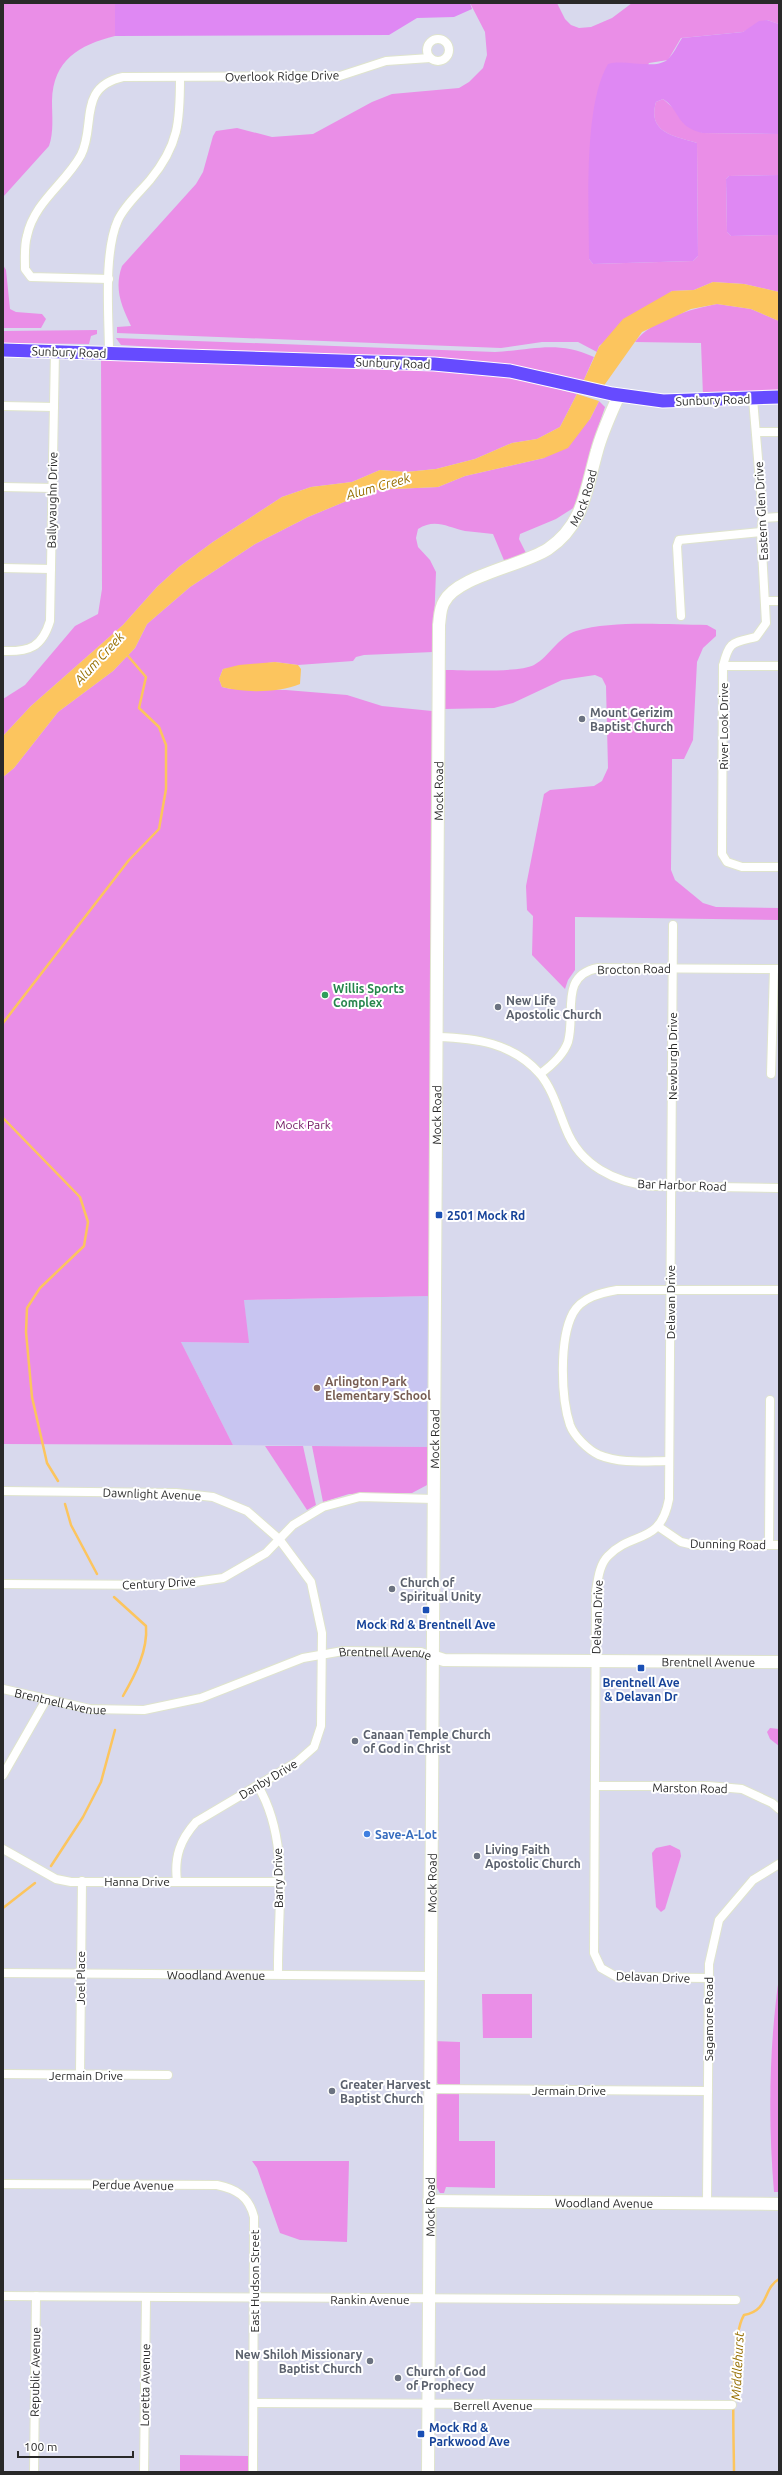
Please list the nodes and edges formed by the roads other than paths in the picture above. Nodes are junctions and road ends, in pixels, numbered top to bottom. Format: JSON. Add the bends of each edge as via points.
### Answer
{"nodes":[{"id":1,"x":430,"y":58,"type":"dead end"},
{"id":2,"x":180,"y":78,"type":"junction"},
{"id":3,"x":109,"y":278,"type":"junction"},
{"id":4,"x":3,"y":350,"type":"edge"},
{"id":5,"x":55,"y":351,"type":"junction"},
{"id":6,"x":109,"y":354,"type":"junction"},
{"id":7,"x":615,"y":394,"type":"junction"},
{"id":8,"x":779,"y":397,"type":"edge"},
{"id":9,"x":753,"y":399,"type":"junction"},
{"id":10,"x":3,"y":406,"type":"edge"},
{"id":11,"x":54,"y":407,"type":"junction"},
{"id":12,"x":757,"y":432,"type":"junction"},
{"id":13,"x":779,"y":432,"type":"edge"},
{"id":14,"x":3,"y":487,"type":"edge"},
{"id":15,"x":53,"y":488,"type":"junction"},
{"id":16,"x":779,"y":517,"type":"edge"},
{"id":17,"x":763,"y":518,"type":"junction"},
{"id":18,"x":761,"y":532,"type":"junction"},
{"id":19,"x":3,"y":568,"type":"edge"},
{"id":20,"x":51,"y":569,"type":"junction"},
{"id":21,"x":766,"y":601,"type":"junction"},
{"id":22,"x":779,"y":601,"type":"edge"},
{"id":23,"x":681,"y":616,"type":"dead end"},
{"id":24,"x":766,"y":623,"type":"joint"},
{"id":25,"x":3,"y":651,"type":"edge"},
{"id":26,"x":723,"y":666,"type":"junction"},
{"id":27,"x":779,"y":666,"type":"edge"},
{"id":28,"x":779,"y":867,"type":"edge"},
{"id":29,"x":673,"y":925,"type":"dead end"},
{"id":30,"x":673,"y":968,"type":"junction"},
{"id":31,"x":776,"y":969,"type":"edge"},
{"id":32,"x":437,"y":1037,"type":"junction"},
{"id":33,"x":540,"y":1074,"type":"junction"},
{"id":34,"x":771,"y":1074,"type":"dead end"},
{"id":35,"x":671,"y":1187,"type":"junction"},
{"id":36,"x":779,"y":1188,"type":"edge"},
{"id":37,"x":670,"y":1290,"type":"junction"},
{"id":38,"x":779,"y":1290,"type":"edge"},
{"id":39,"x":770,"y":1400,"type":"dead end"},
{"id":40,"x":669,"y":1461,"type":"junction"},
{"id":41,"x":3,"y":1491,"type":"edge"},
{"id":42,"x":434,"y":1499,"type":"junction"},
{"id":43,"x":659,"y":1527,"type":"junction"},
{"id":44,"x":280,"y":1539,"type":"junction"},
{"id":45,"x":769,"y":1544,"type":"junction"},
{"id":46,"x":779,"y":1544,"type":"edge"},
{"id":47,"x":3,"y":1584,"type":"edge"},
{"id":48,"x":322,"y":1655,"type":"junction"},
{"id":49,"x":432,"y":1656,"type":"junction"},
{"id":50,"x":596,"y":1661,"type":"junction"},
{"id":51,"x":779,"y":1662,"type":"edge"},
{"id":52,"x":3,"y":1689,"type":"edge"},
{"id":53,"x":46,"y":1700,"type":"junction"},
{"id":54,"x":3,"y":1775,"type":"edge"},
{"id":55,"x":258,"y":1786,"type":"junction"},
{"id":56,"x":595,"y":1786,"type":"junction"},
{"id":57,"x":779,"y":1809,"type":"edge"},
{"id":58,"x":3,"y":1849,"type":"edge"},
{"id":59,"x":779,"y":1864,"type":"edge"},
{"id":60,"x":82,"y":1881,"type":"junction"},
{"id":61,"x":177,"y":1881,"type":"junction"},
{"id":62,"x":279,"y":1882,"type":"junction"},
{"id":63,"x":3,"y":1973,"type":"edge"},
{"id":64,"x":81,"y":1973,"type":"junction"},
{"id":65,"x":278,"y":1974,"type":"junction"},
{"id":66,"x":430,"y":1976,"type":"junction"},
{"id":67,"x":708,"y":1978,"type":"junction"},
{"id":68,"x":3,"y":2074,"type":"edge"},
{"id":69,"x":80,"y":2075,"type":"junction"},
{"id":70,"x":168,"y":2075,"type":"dead end"},
{"id":71,"x":430,"y":2089,"type":"junction"},
{"id":72,"x":708,"y":2091,"type":"junction"},
{"id":73,"x":3,"y":2184,"type":"edge"},
{"id":74,"x":429,"y":2201,"type":"junction"},
{"id":75,"x":708,"y":2202,"type":"junction"},
{"id":76,"x":779,"y":2204,"type":"edge"},
{"id":77,"x":252,"y":2210,"type":"joint"},
{"id":78,"x":3,"y":2296,"type":"edge"},
{"id":79,"x":36,"y":2296,"type":"junction"},
{"id":80,"x":146,"y":2297,"type":"junction"},
{"id":81,"x":254,"y":2298,"type":"junction"},
{"id":82,"x":428,"y":2299,"type":"junction"},
{"id":83,"x":736,"y":2300,"type":"dead end"},
{"id":84,"x":254,"y":2403,"type":"junction"},
{"id":85,"x":732,"y":2404,"type":"dead end"},
{"id":86,"x":429,"y":2405,"type":"junction"},
{"id":87,"x":34,"y":2472,"type":"edge"},
{"id":88,"x":144,"y":2472,"type":"edge"},
{"id":89,"x":253,"y":2472,"type":"edge"},
{"id":90,"x":428,"y":2472,"type":"edge"}],
"edges":[{"from":1,"to":2,"type":"street","name":"Overlook Ridge Drive","via":[[386,61],[340,76]]},
{"from":2,"to":3,"type":"street","via":[[179,124],[159,167],[118,219],[112,241]]},
{"from":2,"to":3,"type":"street","name":"Overlook Ridge Drive","via":[[123,77],[108,83],[95,95],[89,108],[82,152],[72,170],[42,204],[30,226],[25,246],[27,274],[37,277]]},
{"from":3,"to":6,"type":"street"},
{"from":4,"to":5,"type":"main road","name":"Sunbury Road"},
{"from":5,"to":6,"type":"main road","name":"Sunbury Road"},
{"from":5,"to":11,"type":"street","name":"Ballyvaughn Drive"},
{"from":6,"to":7,"type":"main road","name":"Sunbury Road","via":[[442,364],[510,371]]},
{"from":7,"to":9,"type":"main road","name":"Sunbury Road","via":[[663,401]]},
{"from":7,"to":32,"type":"main road","name":"Mock Road","via":[[588,490],[572,527],[548,548],[521,563],[477,578],[453,590],[444,602],[440,616]]},
{"from":8,"to":9,"type":"main road","name":"Sunbury Road"},
{"from":9,"to":12,"type":"street","name":"Eastern Glen Drive"},
{"from":10,"to":11,"type":"street"},
{"from":11,"to":15,"type":"street","name":"Ballyvaughn Drive"},
{"from":12,"to":13,"type":"street"},
{"from":12,"to":17,"type":"street","name":"Eastern Glen Drive"},
{"from":14,"to":15,"type":"street"},
{"from":15,"to":20,"type":"street","name":"Ballyvaughn Drive"},
{"from":16,"to":17,"type":"street"},
{"from":17,"to":18,"type":"street","name":"Eastern Glen Drive"},
{"from":18,"to":21,"type":"street","name":"Eastern Glen Drive"},
{"from":18,"to":23,"type":"street","via":[[680,540],[677,546]]},
{"from":19,"to":20,"type":"street"},
{"from":20,"to":25,"type":"street","name":"Ballyvaughn Drive","via":[[50,621],[46,635],[37,645],[26,650]]},
{"from":21,"to":22,"type":"street"},
{"from":21,"to":24,"type":"street","name":"Eastern Glen Drive"},
{"from":24,"to":26,"type":"street","name":"River Look Drive","via":[[756,638],[733,643],[727,648]]},
{"from":26,"to":27,"type":"street"},
{"from":26,"to":28,"type":"street","name":"River Look Drive","via":[[722,854],[727,862],[742,867]]},
{"from":29,"to":30,"type":"street","name":"Newburgh Drive"},
{"from":30,"to":31,"type":"street","name":"Brocton Road"},
{"from":30,"to":33,"type":"street","name":"Brocton Road","via":[[598,968],[586,970],[577,977],[572,986],[568,1042],[561,1056]]},
{"from":30,"to":35,"type":"street","name":"Newburgh Drive"},
{"from":31,"to":34,"type":"street"},
{"from":32,"to":33,"type":"street","name":"Bar Harbor Road","via":[[467,1038],[494,1043],[514,1053]]},
{"from":32,"to":42,"type":"main road","name":"Mock Road"},
{"from":33,"to":35,"type":"street","name":"Bar Harbor Road","via":[[551,1091],[574,1144],[591,1164],[624,1181],[638,1185]]},
{"from":35,"to":36,"type":"street","name":"Bar Harbor Road"},
{"from":35,"to":37,"type":"street","name":"Delavan Drive"},
{"from":37,"to":38,"type":"street"},
{"from":37,"to":40,"type":"street","name":"Delavan Drive"},
{"from":37,"to":40,"type":"street","via":[[617,1290],[592,1295],[574,1312],[565,1336],[564,1399],[570,1426],[577,1437],[598,1454],[625,1461]]},
{"from":39,"to":45,"type":"street"},
{"from":40,"to":43,"type":"street","name":"Delavan Drive","via":[[669,1499],[666,1514]]},
{"from":41,"to":44,"type":"street","name":"Dawnlight Avenue","via":[[176,1493],[213,1497],[247,1511]]},
{"from":42,"to":44,"type":"street","name":"Century Drive","via":[[360,1497],[323,1507],[293,1525]]},
{"from":42,"to":49,"type":"main road","name":"Mock Road"},
{"from":43,"to":45,"type":"street","name":"Dunning Road","via":[[681,1542],[694,1545]]},
{"from":43,"to":50,"type":"street","name":"Delavan Drive","via":[[608,1557],[599,1573],[596,1591]]},
{"from":44,"to":47,"type":"street","name":"Century Drive","via":[[266,1553],[223,1578],[174,1585]]},
{"from":44,"to":48,"type":"street","name":"Dawnlight Avenue","via":[[311,1582],[322,1633]]},
{"from":45,"to":46,"type":"street","name":"Dunning Road"},
{"from":48,"to":49,"type":"street","name":"Brentnell Avenue","via":[[421,1652]]},
{"from":48,"to":53,"type":"street","name":"Brentnell Avenue","via":[[303,1658],[201,1698],[144,1710],[90,1709]]},
{"from":48,"to":55,"type":"street","name":"Danby Drive","via":[[321,1726],[314,1747],[297,1762]]},
{"from":49,"to":50,"type":"main road","name":"Brentnell Avenue","via":[[444,1660]]},
{"from":49,"to":66,"type":"main road","name":"Mock Road"},
{"from":50,"to":51,"type":"main road","name":"Brentnell Avenue"},
{"from":50,"to":56,"type":"street","name":"Delavan Drive"},
{"from":52,"to":53,"type":"street","name":"Brentnell Avenue"},
{"from":53,"to":54,"type":"street"},
{"from":55,"to":61,"type":"street","name":"Danby Drive","via":[[196,1822],[184,1836],[177,1853]]},
{"from":55,"to":62,"type":"street","name":"Barry Drive","via":[[272,1813],[278,1852]]},
{"from":56,"to":57,"type":"street","name":"Marston Road","via":[[708,1786],[742,1789]]},
{"from":56,"to":67,"type":"street","name":"Delavan Drive","via":[[596,1961],[608,1974],[617,1977]]},
{"from":58,"to":60,"type":"street","name":"Hanna Drive","via":[[56,1879]]},
{"from":59,"to":67,"type":"street","name":"Sagamore Road","via":[[752,1880],[719,1920],[708,1964]]},
{"from":60,"to":61,"type":"street","name":"Hanna Drive"},
{"from":60,"to":64,"type":"street","name":"Joel Place"},
{"from":61,"to":62,"type":"street","name":"Hanna Drive"},
{"from":62,"to":65,"type":"street","name":"Barry Drive"},
{"from":63,"to":64,"type":"street","name":"Woodland Avenue"},
{"from":64,"to":65,"type":"street","name":"Woodland Avenue"},
{"from":64,"to":69,"type":"street","name":"Joel Place"},
{"from":65,"to":66,"type":"street","name":"Woodland Avenue"},
{"from":66,"to":71,"type":"main road","name":"Mock Road"},
{"from":67,"to":72,"type":"street","name":"Sagamore Road"},
{"from":68,"to":69,"type":"street","name":"Jermain Drive"},
{"from":69,"to":70,"type":"street","name":"Jermain Drive"},
{"from":71,"to":72,"type":"street","name":"Jermain Drive"},
{"from":71,"to":74,"type":"main road","name":"Mock Road"},
{"from":72,"to":75,"type":"street","name":"Sagamore Road"},
{"from":73,"to":77,"type":"street","name":"Perdue Avenue","via":[[218,2185],[237,2191],[246,2198]]},
{"from":74,"to":75,"type":"main road","name":"Woodland Avenue"},
{"from":74,"to":82,"type":"main road","name":"Mock Road"},
{"from":75,"to":76,"type":"main road","name":"Woodland Avenue"},
{"from":77,"to":81,"type":"street","name":"East Hudson Street"},
{"from":78,"to":79,"type":"street","name":"Rankin Avenue"},
{"from":79,"to":80,"type":"street","name":"Rankin Avenue"},
{"from":79,"to":87,"type":"street","name":"Republic Avenue"},
{"from":80,"to":81,"type":"street","name":"Rankin Avenue"},
{"from":80,"to":88,"type":"street","name":"Loretta Avenue"},
{"from":81,"to":82,"type":"street","name":"Rankin Avenue"},
{"from":81,"to":84,"type":"street","name":"East Hudson Street"},
{"from":82,"to":83,"type":"street","name":"Rankin Avenue"},
{"from":82,"to":86,"type":"main road","name":"Mock Road"},
{"from":84,"to":86,"type":"street","name":"Berrell Avenue"},
{"from":84,"to":89,"type":"street","name":"East Hudson Street"},
{"from":85,"to":86,"type":"street","name":"Berrell Avenue"},
{"from":86,"to":90,"type":"main road","name":"Mock Road"}]}
